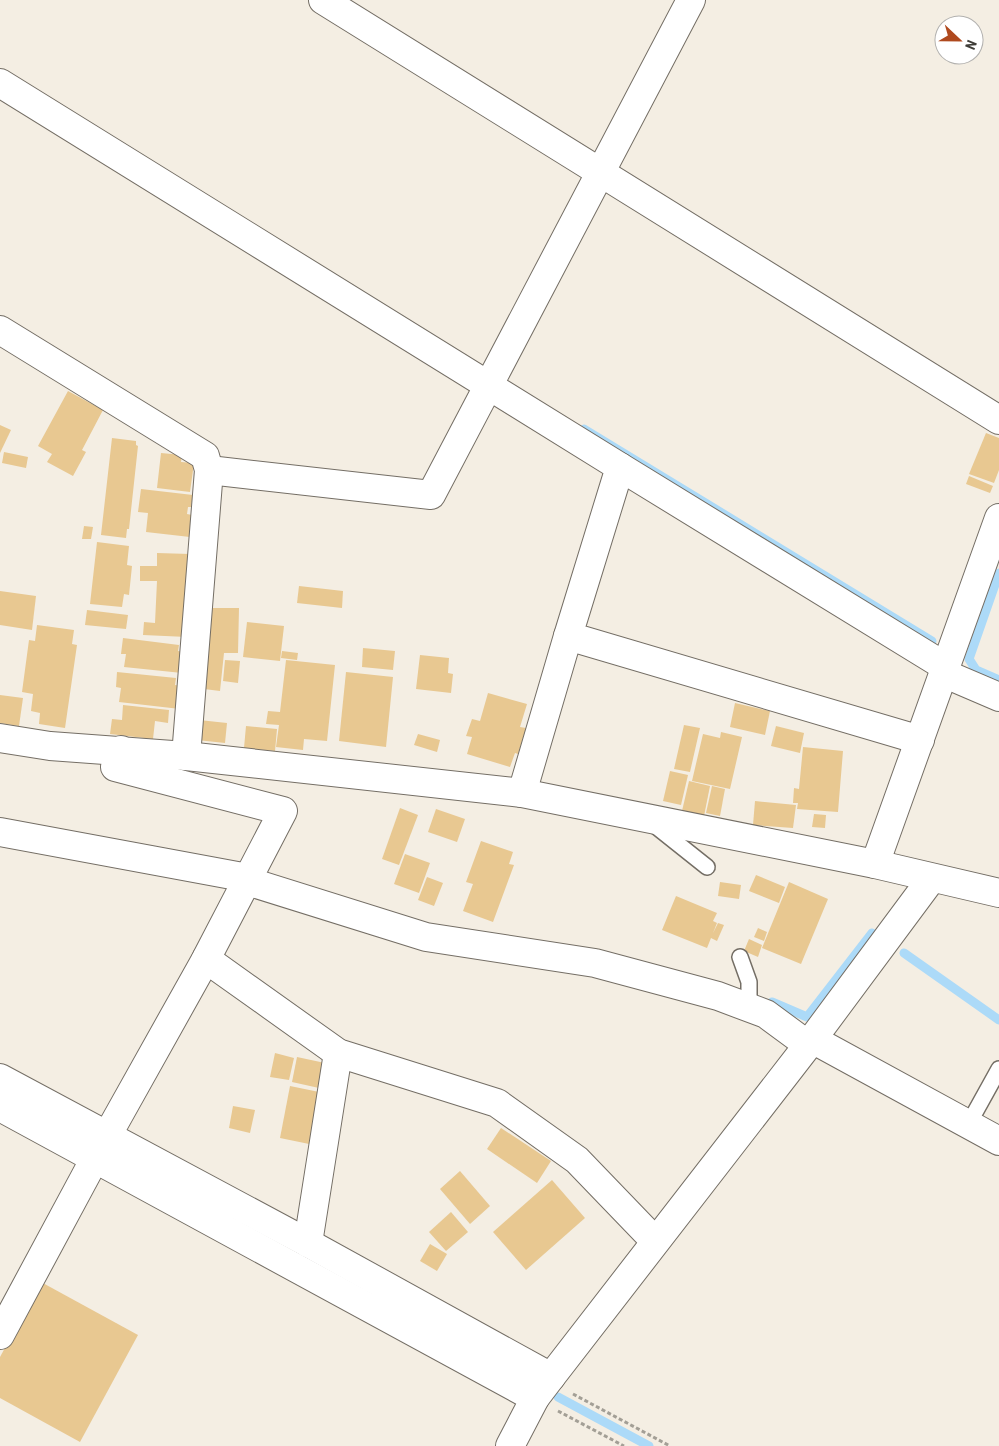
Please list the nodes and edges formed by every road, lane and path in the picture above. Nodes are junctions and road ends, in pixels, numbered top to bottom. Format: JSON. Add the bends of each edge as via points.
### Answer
{"nodes":[{"id":1,"x":323,"y":0,"type":"edge"},
{"id":2,"x":691,"y":0,"type":"edge"},
{"id":3,"x":0,"y":83,"type":"edge"},
{"id":4,"x":601,"y":171,"type":"junction"},
{"id":5,"x":0,"y":330,"type":"edge"},
{"id":6,"x":489,"y":386,"type":"junction"},
{"id":7,"x":999,"y":420,"type":"edge"},
{"id":8,"x":620,"y":466,"type":"junction"},
{"id":9,"x":209,"y":470,"type":"junction"},
{"id":10,"x":999,"y":518,"type":"edge"},
{"id":11,"x":568,"y":636,"type":"junction"},
{"id":12,"x":944,"y":670,"type":"junction"},
{"id":13,"x":999,"y":697,"type":"edge"},
{"id":14,"x":0,"y":738,"type":"edge"},
{"id":15,"x":920,"y":740,"type":"junction"},
{"id":16,"x":121,"y":750,"type":"junction"},
{"id":17,"x":186,"y":756,"type":"junction"},
{"id":18,"x":522,"y":793,"type":"junction"},
{"id":19,"x":644,"y":818,"type":"junction"},
{"id":20,"x":0,"y":832,"type":"edge"},
{"id":21,"x":875,"y":864,"type":"junction"},
{"id":22,"x":707,"y":867,"type":"dead end"},
{"id":23,"x":932,"y":878,"type":"junction"},
{"id":24,"x":248,"y":879,"type":"junction"},
{"id":25,"x":999,"y":893,"type":"edge"},
{"id":26,"x":740,"y":957,"type":"dead end"},
{"id":27,"x":206,"y":959,"type":"junction"},
{"id":28,"x":749,"y":1008,"type":"junction"},
{"id":29,"x":810,"y":1042,"type":"junction"},
{"id":30,"x":338,"y":1053,"type":"junction"},
{"id":31,"x":999,"y":1068,"type":"edge"},
{"id":32,"x":0,"y":1078,"type":"edge"},
{"id":33,"x":0,"y":1106,"type":"edge"},
{"id":34,"x":968,"y":1124,"type":"junction"},
{"id":35,"x":999,"y":1141,"type":"edge"},
{"id":36,"x":101,"y":1147,"type":"junction"},
{"id":37,"x":655,"y":1241,"type":"junction"},
{"id":38,"x":308,"y":1244,"type":"junction"},
{"id":39,"x":0,"y":1335,"type":"edge"},
{"id":40,"x":545,"y":1385,"type":"junction"},
{"id":41,"x":510,"y":1446,"type":"edge"},
{"id":42,"x":624,"y":1446,"type":"edge"},
{"id":43,"x":670,"y":1446,"type":"edge"}],
"edges":[{"from":1,"to":4,"type":"street"},
{"from":2,"to":4,"type":"street"},
{"from":3,"to":6,"type":"street"},
{"from":4,"to":6,"type":"street"},
{"from":4,"to":7,"type":"street"},
{"from":5,"to":9,"type":"street","via":[[204,456]]},
{"from":6,"to":8,"type":"street"},
{"from":6,"to":9,"type":"street","via":[[431,495]]},
{"from":8,"to":11,"type":"street"},
{"from":8,"to":12,"type":"street"},
{"from":9,"to":17,"type":"street"},
{"from":10,"to":12,"type":"street"},
{"from":11,"to":15,"type":"street"},
{"from":11,"to":18,"type":"street"},
{"from":12,"to":13,"type":"street"},
{"from":12,"to":15,"type":"street"},
{"from":14,"to":16,"type":"street","via":[[50,746]]},
{"from":15,"to":21,"type":"street"},
{"from":16,"to":17,"type":"street"},
{"from":16,"to":24,"type":"street","via":[[115,767],[283,811]]},
{"from":17,"to":18,"type":"street"},
{"from":18,"to":19,"type":"street"},
{"from":19,"to":21,"type":"street"},
{"from":19,"to":22,"type":"lane"},
{"from":20,"to":24,"type":"street"},
{"from":21,"to":23,"type":"street"},
{"from":23,"to":25,"type":"street"},
{"from":23,"to":29,"type":"street"},
{"from":24,"to":27,"type":"street"},
{"from":24,"to":28,"type":"street","via":[[426,937],[596,963],[718,996]]},
{"from":26,"to":28,"type":"lane","via":[[749,982]]},
{"from":27,"to":30,"type":"street"},
{"from":27,"to":36,"type":"street"},
{"from":28,"to":29,"type":"street","via":[[766,1014]]},
{"from":29,"to":34,"type":"street"},
{"from":29,"to":37,"type":"street"},
{"from":30,"to":37,"type":"street","via":[[497,1103],[577,1160]]},
{"from":30,"to":38,"type":"street"},
{"from":31,"to":34,"type":"lane"},
{"from":32,"to":36,"type":"street"},
{"from":33,"to":36,"type":"street"},
{"from":34,"to":35,"type":"street"},
{"from":36,"to":38,"type":"street"},
{"from":36,"to":39,"type":"street"},
{"from":36,"to":40,"type":"street"},
{"from":37,"to":40,"type":"street"},
{"from":38,"to":40,"type":"street"},
{"from":40,"to":41,"type":"street"},
{"from":40,"to":42,"type":"path"},
{"from":40,"to":43,"type":"path"}]}
